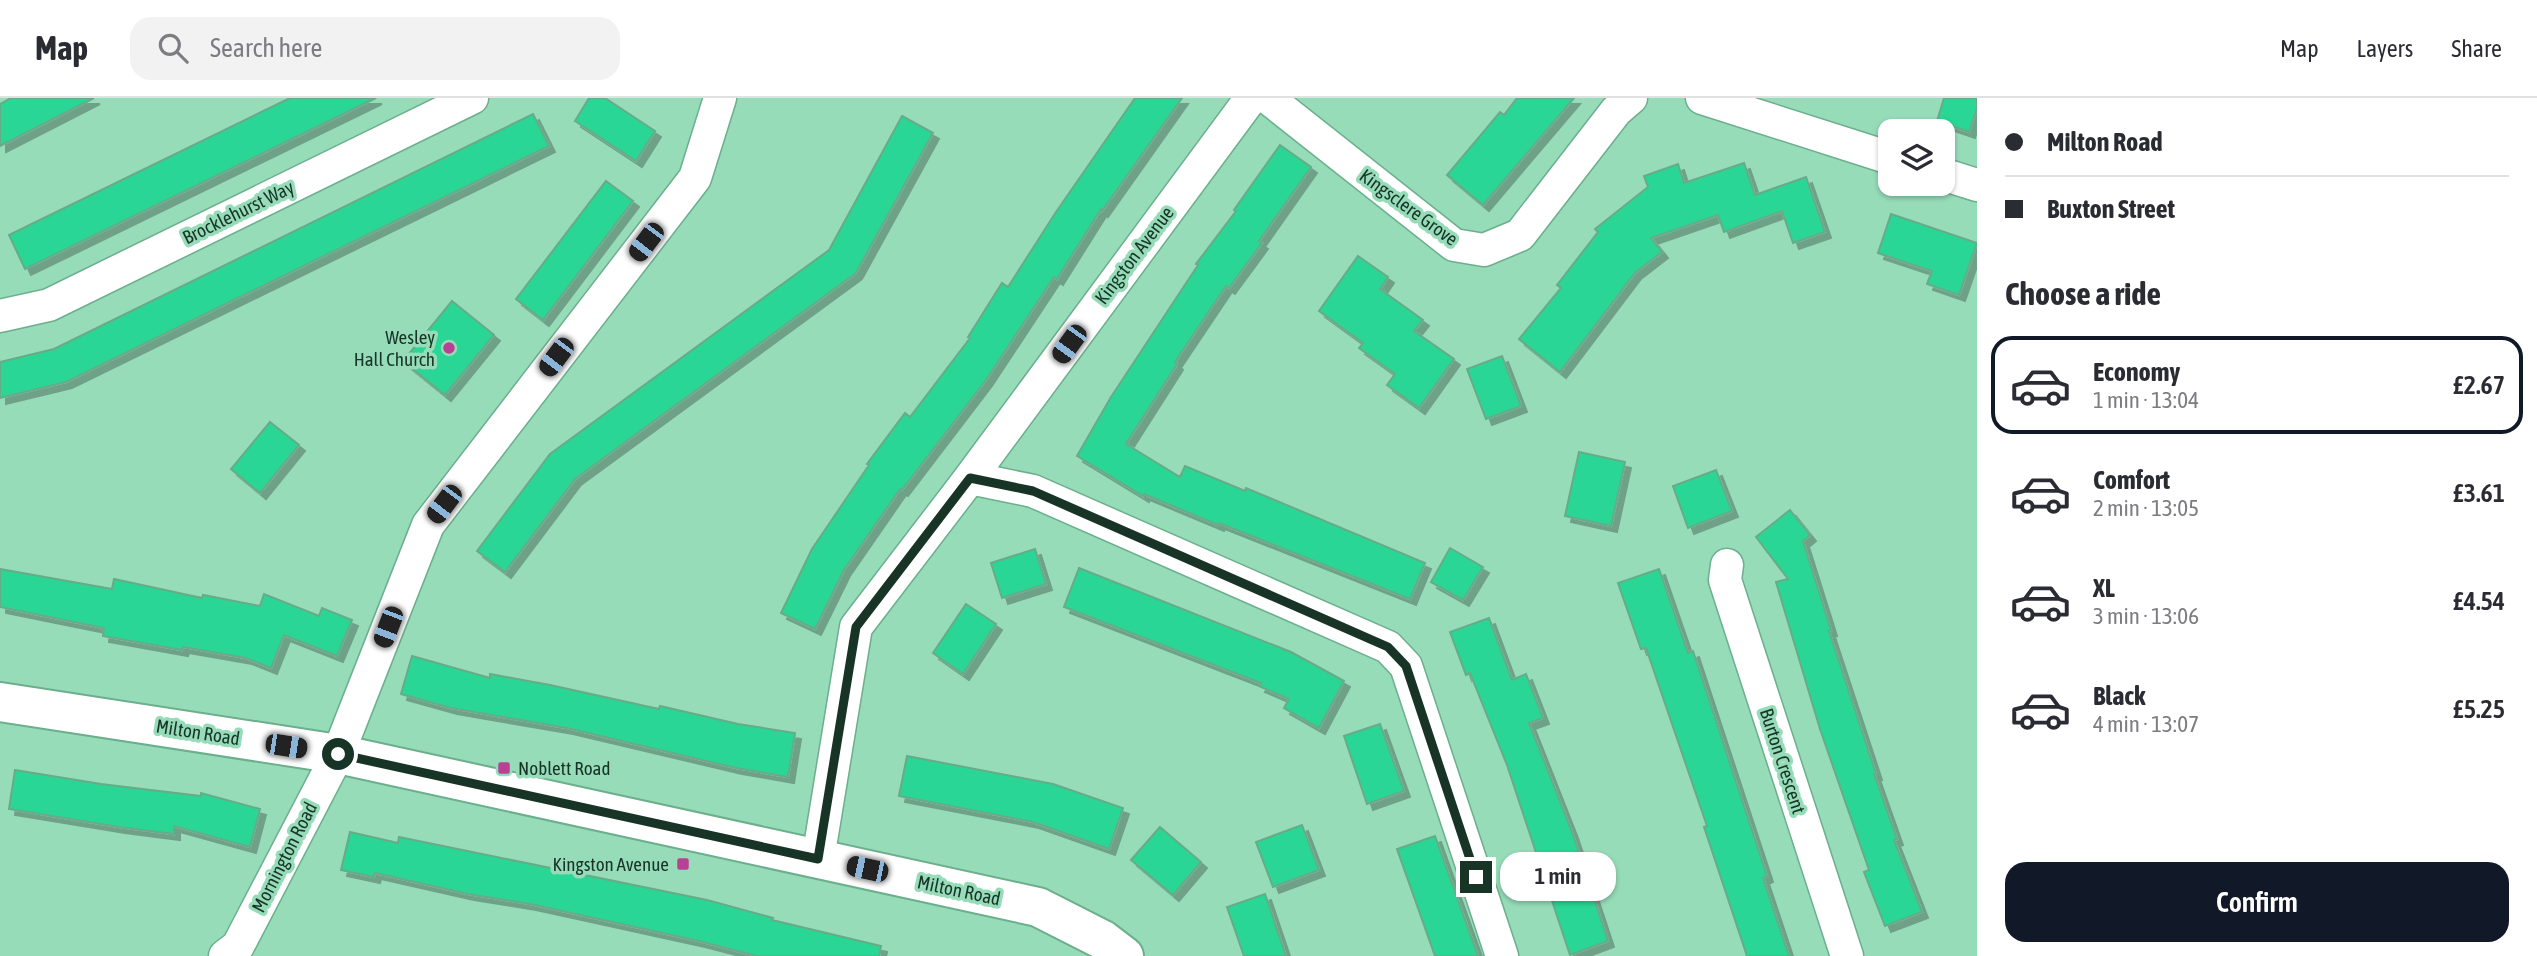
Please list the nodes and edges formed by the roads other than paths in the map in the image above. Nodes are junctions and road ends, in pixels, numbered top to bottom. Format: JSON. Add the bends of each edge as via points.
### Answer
{"nodes":[{"id":1,"x":472,"y":98,"type":"edge"},
{"id":2,"x":720,"y":98,"type":"edge"},
{"id":3,"x":1251,"y":98,"type":"edge"},
{"id":4,"x":1268,"y":98,"type":"edge"},
{"id":5,"x":1631,"y":98,"type":"edge"},
{"id":6,"x":1702,"y":98,"type":"edge"},
{"id":7,"x":1878,"y":154,"type":"edge"},
{"id":8,"x":1955,"y":178,"type":"edge"},
{"id":9,"x":1977,"y":185,"type":"edge"},
{"id":10,"x":0,"y":316,"type":"edge"},
{"id":11,"x":970,"y":478,"type":"junction"},
{"id":12,"x":1727,"y":565,"type":"dead end"},
{"id":13,"x":0,"y":702,"type":"edge"},
{"id":14,"x":338,"y":754,"type":"junction"},
{"id":15,"x":818,"y":859,"type":"junction"},
{"id":16,"x":225,"y":956,"type":"edge"},
{"id":17,"x":1124,"y":956,"type":"edge"},
{"id":18,"x":1502,"y":956,"type":"edge"},
{"id":19,"x":1847,"y":956,"type":"edge"}],
"edges":[{"from":1,"to":10,"type":"street","name":"Brocklehurst Way","via":[[49,305]]},
{"from":2,"to":14,"type":"street","via":[[695,178],[428,525]]},
{"from":3,"to":11,"type":"street","name":"Kingston Avenue"},
{"from":4,"to":5,"type":"street","name":"Kingsclere Grove","via":[[1454,245],[1484,250],[1520,235]]},
{"from":6,"to":7,"type":"street"},
{"from":8,"to":9,"type":"street"},
{"from":11,"to":15,"type":"street","name":"Kingston Avenue","via":[[856,627]]},
{"from":11,"to":18,"type":"street","via":[[1033,491],[1388,647],[1406,666]]},
{"from":12,"to":19,"type":"street","name":"Burton Crescent","via":[[1725,580]]},
{"from":13,"to":14,"type":"street","name":"Milton Road"},
{"from":14,"to":15,"type":"street","name":"Milton Road"},
{"from":14,"to":16,"type":"street","name":"Mornington Road","via":[[238,946]]},
{"from":15,"to":17,"type":"street","name":"Milton Road","via":[[1038,907],[1104,940]]}]}
